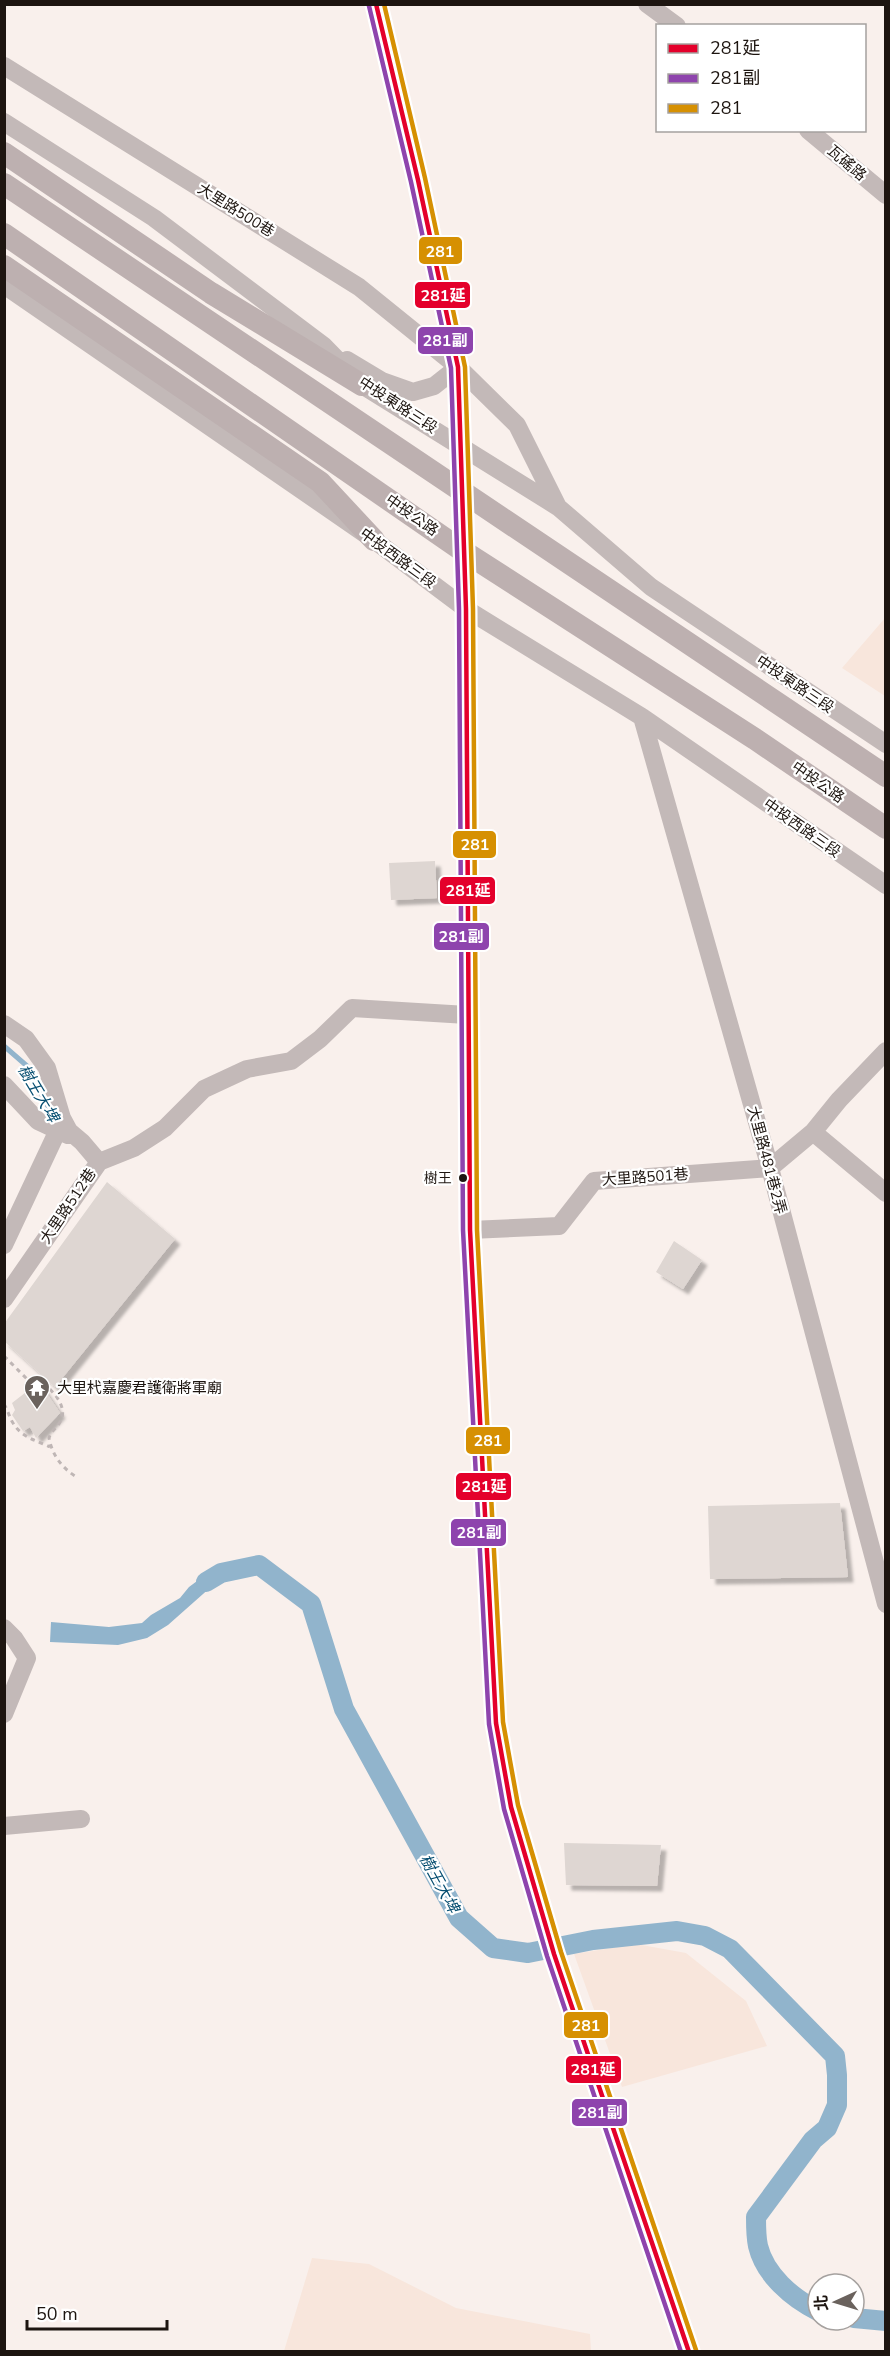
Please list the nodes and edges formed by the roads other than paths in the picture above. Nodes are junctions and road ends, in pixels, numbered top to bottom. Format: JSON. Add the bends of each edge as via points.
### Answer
{"nodes":[{"id":1,"x":376,"y":4,"type":"edge"},
{"id":2,"x":647,"y":4,"type":"edge"},
{"id":3,"x":674,"y":24,"type":"edge"},
{"id":4,"x":4,"y":66,"type":"edge"},
{"id":5,"x":4,"y":122,"type":"edge"},
{"id":6,"x":810,"y":132,"type":"edge"},
{"id":7,"x":4,"y":153,"type":"edge"},
{"id":8,"x":4,"y":184,"type":"edge"},
{"id":9,"x":885,"y":195,"type":"edge"},
{"id":10,"x":4,"y":234,"type":"edge"},
{"id":11,"x":4,"y":266,"type":"edge"},
{"id":12,"x":4,"y":285,"type":"edge"},
{"id":13,"x":324,"y":346,"type":"junction"},
{"id":14,"x":458,"y":367,"type":"junction"},
{"id":15,"x":362,"y":385,"type":"junction"},
{"id":16,"x":461,"y":445,"type":"junction"},
{"id":17,"x":558,"y":507,"type":"junction"},
{"id":18,"x":374,"y":540,"type":"junction"},
{"id":19,"x":466,"y":609,"type":"junction"},
{"id":20,"x":642,"y":717,"type":"junction"},
{"id":21,"x":885,"y":744,"type":"edge"},
{"id":22,"x":885,"y":776,"type":"edge"},
{"id":23,"x":885,"y":828,"type":"edge"},
{"id":24,"x":885,"y":885,"type":"edge"},
{"id":25,"x":466,"y":1015,"type":"junction"},
{"id":26,"x":4,"y":1024,"type":"edge"},
{"id":27,"x":885,"y":1051,"type":"edge"},
{"id":28,"x":4,"y":1084,"type":"edge"},
{"id":29,"x":58,"y":1130,"type":"junction"},
{"id":30,"x":813,"y":1132,"type":"junction"},
{"id":31,"x":81,"y":1142,"type":"junction"},
{"id":32,"x":99,"y":1162,"type":"junction"},
{"id":33,"x":770,"y":1168,"type":"junction"},
{"id":34,"x":885,"y":1193,"type":"edge"},
{"id":35,"x":470,"y":1230,"type":"junction"},
{"id":36,"x":4,"y":1245,"type":"edge"},
{"id":37,"x":4,"y":1299,"type":"edge"},
{"id":38,"x":885,"y":1604,"type":"edge"},
{"id":39,"x":4,"y":1628,"type":"edge"},
{"id":40,"x":4,"y":1713,"type":"edge"},
{"id":41,"x":81,"y":1819,"type":"dead end"},
{"id":42,"x":4,"y":1826,"type":"edge"},
{"id":43,"x":689,"y":2352,"type":"edge"}],
"edges":[{"from":1,"to":14,"type":"street"},
{"from":2,"to":3,"type":"street"},
{"from":4,"to":14,"type":"street","name":"大里路500巷","via":[[359,287]]},
{"from":5,"to":13,"type":"street","name":"中投東路三段","via":[[154,218]]},
{"from":6,"to":9,"type":"street","name":"瓦磘路"},
{"from":7,"to":15,"type":"main road","via":[[212,293]]},
{"from":8,"to":22,"type":"main road"},
{"from":10,"to":23,"type":"main road","name":"中投公路","via":[[460,549],[755,739]]},
{"from":11,"to":18,"type":"main road","via":[[320,482]]},
{"from":12,"to":18,"type":"street","name":"中投西路三段"},
{"from":13,"to":14,"type":"street","via":[[382,381],[413,392],[434,386]]},
{"from":13,"to":15,"type":"street","name":"中投東路三段"},
{"from":14,"to":16,"type":"street"},
{"from":14,"to":17,"type":"street","name":"大里路500巷","via":[[517,425]]},
{"from":15,"to":16,"type":"street","name":"中投東路三段"},
{"from":16,"to":17,"type":"street","name":"中投東路三段"},
{"from":16,"to":19,"type":"street"},
{"from":17,"to":21,"type":"street","name":"中投東路三段","via":[[651,587]]},
{"from":18,"to":19,"type":"street","name":"中投西路三段"},
{"from":19,"to":20,"type":"street","name":"中投西路三段"},
{"from":19,"to":25,"type":"street"},
{"from":20,"to":24,"type":"street","name":"中投西路三段"},
{"from":20,"to":33,"type":"street","name":"大里路481巷2弄"},
{"from":25,"to":32,"type":"street","name":"大里路512巷","via":[[352,1008],[321,1039],[291,1061],[247,1069],[204,1089],[165,1128],[134,1148]]},
{"from":25,"to":35,"type":"street"},
{"from":26,"to":31,"type":"street","via":[[26,1039],[47,1068],[65,1124]]},
{"from":27,"to":30,"type":"street"},
{"from":28,"to":29,"type":"street","via":[[38,1120]]},
{"from":29,"to":31,"type":"street"},
{"from":29,"to":36,"type":"street"},
{"from":30,"to":33,"type":"street"},
{"from":30,"to":34,"type":"street"},
{"from":31,"to":32,"type":"street"},
{"from":32,"to":37,"type":"street","name":"大里路512巷"},
{"from":33,"to":35,"type":"street","name":"大里路501巷","via":[[594,1181],[559,1226]]},
{"from":33,"to":38,"type":"street","name":"大里路481巷2弄"},
{"from":35,"to":43,"type":"street","via":[[496,1723],[511,1807],[554,1954]]},
{"from":39,"to":40,"type":"street","via":[[27,1658]]},
{"from":41,"to":42,"type":"street"}]}
